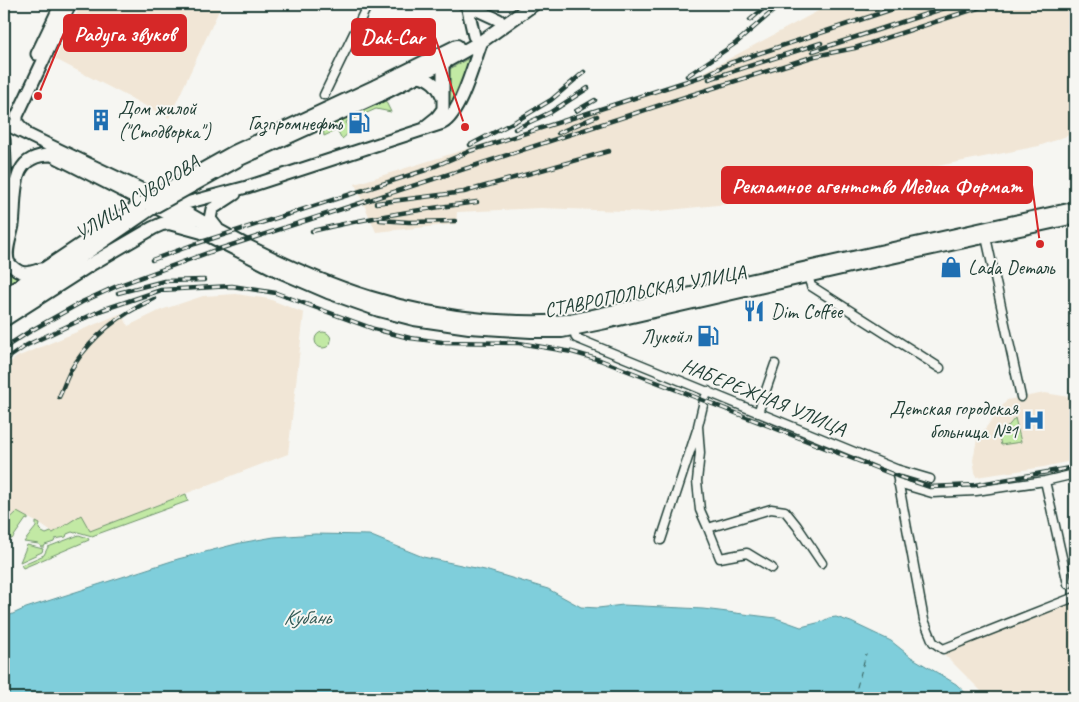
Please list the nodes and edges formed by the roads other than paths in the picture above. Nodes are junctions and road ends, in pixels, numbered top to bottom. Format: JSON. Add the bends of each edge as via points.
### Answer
{"nodes":[{"id":1,"x":61,"y":4,"type":"edge"},
{"id":2,"x":70,"y":4,"type":"edge"},
{"id":3,"x":368,"y":4,"type":"edge"},
{"id":4,"x":466,"y":4,"type":"edge"},
{"id":5,"x":520,"y":4,"type":"edge"},
{"id":6,"x":534,"y":4,"type":"edge"},
{"id":7,"x":502,"y":23,"type":"junction"},
{"id":8,"x":478,"y":39,"type":"junction"},
{"id":9,"x":443,"y":58,"type":"junction"},
{"id":10,"x":419,"y":76,"type":"junction"},
{"id":11,"x":378,"y":90,"type":"junction"},
{"id":12,"x":324,"y":95,"type":"dead end"},
{"id":13,"x":443,"y":97,"type":"junction"},
{"id":14,"x":448,"y":113,"type":"junction"},
{"id":15,"x":4,"y":127,"type":"edge"},
{"id":16,"x":34,"y":138,"type":"junction"},
{"id":17,"x":4,"y":140,"type":"edge"},
{"id":18,"x":52,"y":155,"type":"junction"},
{"id":19,"x":247,"y":187,"type":"junction"},
{"id":20,"x":170,"y":204,"type":"junction"},
{"id":21,"x":1075,"y":208,"type":"edge"},
{"id":22,"x":1075,"y":217,"type":"edge"},
{"id":23,"x":202,"y":232,"type":"junction"},
{"id":24,"x":224,"y":233,"type":"junction"},
{"id":25,"x":986,"y":237,"type":"junction"},
{"id":26,"x":4,"y":245,"type":"edge"},
{"id":27,"x":56,"y":265,"type":"junction"},
{"id":28,"x":807,"y":272,"type":"junction"},
{"id":29,"x":4,"y":296,"type":"edge"},
{"id":30,"x":4,"y":309,"type":"edge"},
{"id":31,"x":4,"y":320,"type":"edge"},
{"id":32,"x":572,"y":324,"type":"junction"},
{"id":33,"x":775,"y":364,"type":"dead end"},
{"id":34,"x":940,"y":368,"type":"dead end"},
{"id":35,"x":708,"y":391,"type":"junction"},
{"id":36,"x":1021,"y":397,"type":"dead end"},
{"id":37,"x":758,"y":412,"type":"junction"},
{"id":38,"x":698,"y":426,"type":"junction"},
{"id":39,"x":896,"y":469,"type":"junction"},
{"id":40,"x":1075,"y":474,"type":"edge"},
{"id":41,"x":930,"y":478,"type":"dead end"},
{"id":42,"x":1045,"y":481,"type":"junction"},
{"id":43,"x":898,"y":483,"type":"junction"},
{"id":44,"x":708,"y":528,"type":"junction"},
{"id":45,"x":660,"y":540,"type":"dead end"},
{"id":46,"x":822,"y":563,"type":"dead end"},
{"id":47,"x":772,"y":568,"type":"dead end"},
{"id":48,"x":1068,"y":584,"type":"dead end"},
{"id":49,"x":1072,"y":598,"type":"dead end"}],
"edges":[{"from":1,"to":15,"type":"main road"},
{"from":2,"to":16,"type":"main road","via":[[17,116],[19,125]]},
{"from":3,"to":12,"type":"street"},
{"from":4,"to":7,"type":"main road"},
{"from":4,"to":8,"type":"main road"},
{"from":5,"to":7,"type":"main road","name":"УЛИЦА СУВОРОВА"},
{"from":6,"to":7,"type":"main road","name":"УЛИЦА СУВОРОВА"},
{"from":7,"to":8,"type":"main road","name":"УЛИЦА СУВОРОВА"},
{"from":8,"to":9,"type":"main road","name":"УЛИЦА СУВОРОВА"},
{"from":8,"to":14,"type":"main road","via":[[461,98]]},
{"from":9,"to":10,"type":"main road","name":"УЛИЦА СУВОРОВА"},
{"from":9,"to":11,"type":"main road","name":"УЛИЦА СУВОРОВА"},
{"from":9,"to":13,"type":"main road"},
{"from":10,"to":11,"type":"main road","name":"УЛИЦА СУВОРОВА"},
{"from":10,"to":13,"type":"main road","via":[[433,82]]},
{"from":11,"to":27,"type":"main road","name":"УЛИЦА СУВОРОВА","bridge":true,"via":[[214,162],[143,203]]},
{"from":13,"to":14,"type":"main road"},
{"from":14,"to":19,"type":"main road","via":[[410,134]]},
{"from":15,"to":16,"type":"main road","name":"СТАВРОПОЛЬСКАЯ УЛИЦА"},
{"from":15,"to":18,"type":"main road","name":"СТАВРОПОЛЬСКАЯ УЛИЦА"},
{"from":16,"to":20,"type":"main road","name":"СТАВРОПОЛЬСКАЯ УЛИЦА"},
{"from":17,"to":26,"type":"main road","via":[[8,216]]},
{"from":18,"to":23,"type":"main road","name":"СТАВРОПОЛЬСКАЯ УЛИЦА"},
{"from":18,"to":27,"type":"main road","via":[[35,156],[18,174],[7,254],[9,263],[23,274]]},
{"from":19,"to":20,"type":"main road"},
{"from":19,"to":24,"type":"main road","name":"СТАВРОПОЛЬСКАЯ УЛИЦА","via":[[212,209],[211,221]]},
{"from":20,"to":24,"type":"main road","name":"СТАВРОПОЛЬСКАЯ УЛИЦА"},
{"from":21,"to":28,"type":"main road","name":"СТАВРОПОЛЬСКАЯ УЛИЦА"},
{"from":22,"to":25,"type":"main road","name":"СТАВРОПОЛЬСКАЯ УЛИЦА"},
{"from":23,"to":31,"type":"main road","name":"УЛИЦА СУВОРОВА","via":[[169,223],[153,228]]},
{"from":23,"to":32,"type":"main road","name":"СТАВРОПОЛЬСКАЯ УЛИЦА","via":[[307,283],[396,315],[477,328],[540,331]]},
{"from":24,"to":32,"type":"main road","name":"СТАВРОПОЛЬСКАЯ УЛИЦА","via":[[331,284],[417,311],[458,318]]},
{"from":25,"to":28,"type":"main road","name":"СТАВРОПОЛЬСКАЯ УЛИЦА"},
{"from":25,"to":36,"type":"street"},
{"from":27,"to":29,"type":"main road","name":"УЛИЦА СУВОРОВА"},
{"from":27,"to":30,"type":"main road","name":"УЛИЦА СУВОРОВА"},
{"from":28,"to":32,"type":"main road","name":"СТАВРОПОЛЬСКАЯ УЛИЦА"},
{"from":28,"to":34,"type":"street","via":[[811,286]]},
{"from":32,"to":35,"type":"street","name":"НАБЕРЕЖНАЯ УЛИЦА","via":[[576,338]]},
{"from":33,"to":37,"type":"street"},
{"from":35,"to":37,"type":"street","name":"НАБЕРЕЖНАЯ УЛИЦА"},
{"from":35,"to":38,"type":"street"},
{"from":37,"to":39,"type":"street","name":"НАБЕРЕЖНАЯ УЛИЦА"},
{"from":38,"to":44,"type":"street","via":[[697,481],[700,510]]},
{"from":38,"to":45,"type":"street"},
{"from":39,"to":41,"type":"street","name":"НАБЕРЕЖНАЯ УЛИЦА"},
{"from":39,"to":43,"type":"street"},
{"from":40,"to":42,"type":"street"},
{"from":42,"to":43,"type":"street","via":[[976,491],[932,493]]},
{"from":42,"to":48,"type":"street"},
{"from":43,"to":49,"type":"street","via":[[924,620],[933,642],[943,650]]},
{"from":44,"to":46,"type":"street","via":[[771,509],[785,511]]},
{"from":44,"to":47,"type":"street","via":[[720,558],[747,553]]}]}
